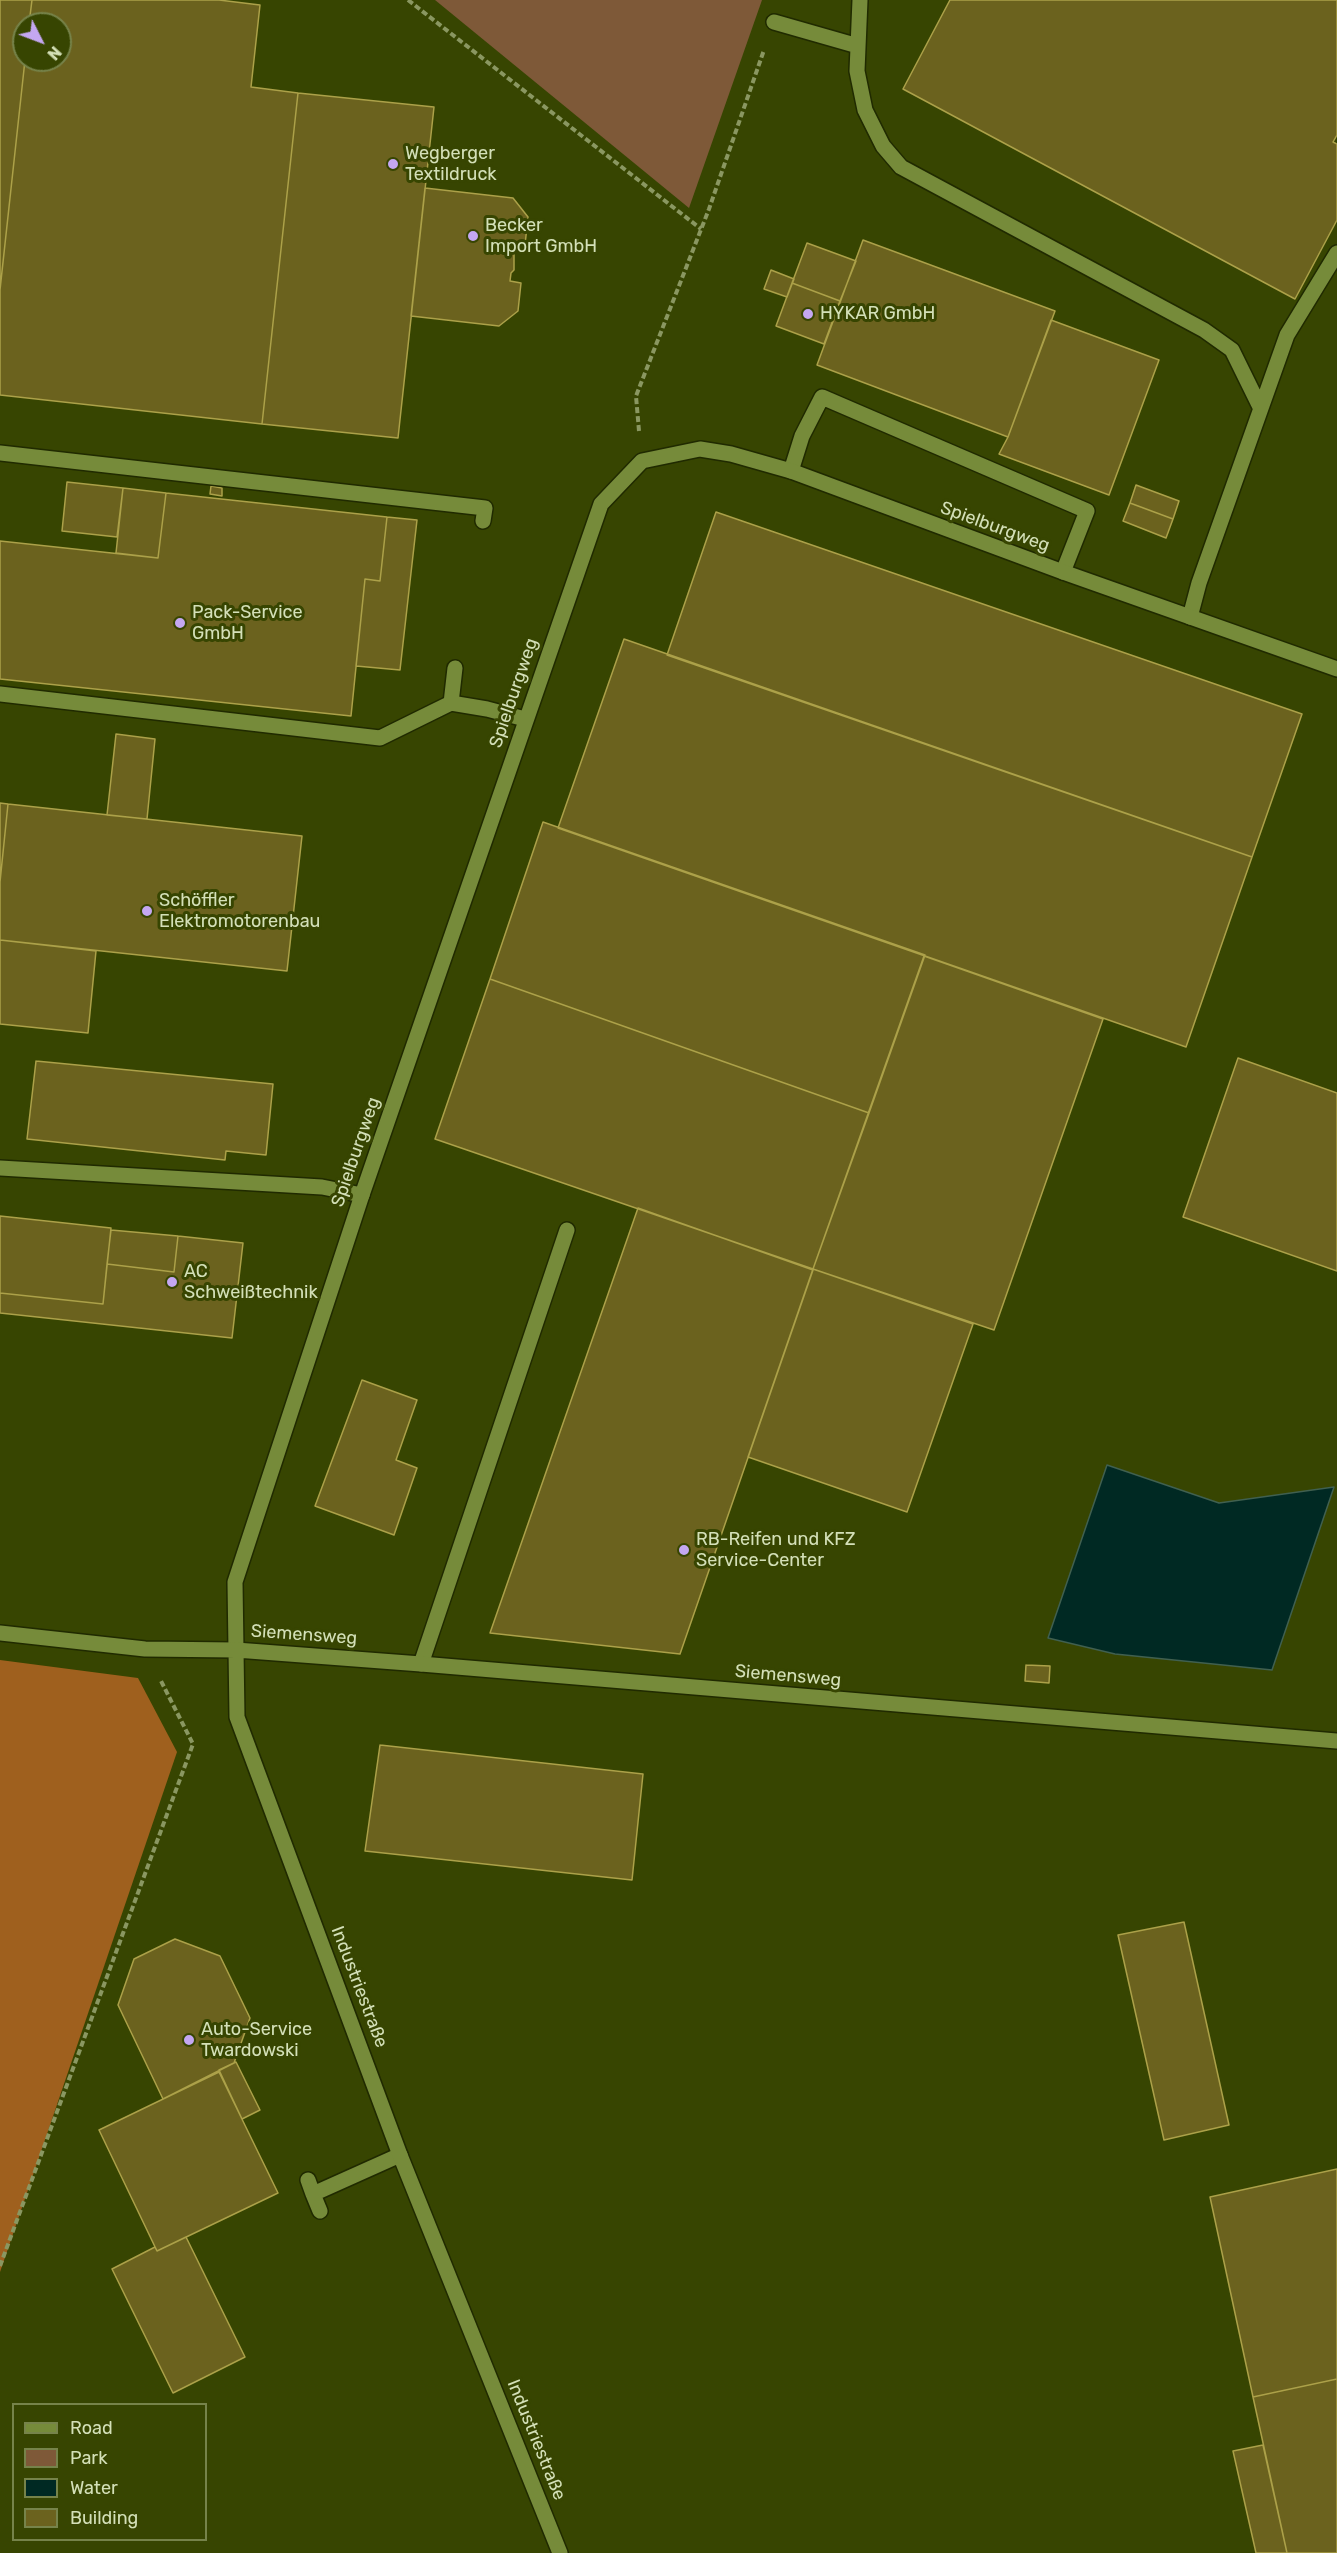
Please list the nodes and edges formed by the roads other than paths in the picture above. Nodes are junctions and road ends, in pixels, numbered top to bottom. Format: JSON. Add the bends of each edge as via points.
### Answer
{"nodes":[{"id":1,"x":860,"y":0,"type":"edge"},
{"id":2,"x":774,"y":22,"type":"road end"},
{"id":3,"x":858,"y":46,"type":"junction"},
{"id":4,"x":1337,"y":253,"type":"edge"},
{"id":5,"x":1260,"y":407,"type":"junction"},
{"id":6,"x":0,"y":453,"type":"edge"},
{"id":7,"x":791,"y":471,"type":"junction"},
{"id":8,"x":483,"y":521,"type":"dead end"},
{"id":9,"x":1063,"y":572,"type":"junction"},
{"id":10,"x":1190,"y":617,"type":"junction"},
{"id":11,"x":454,"y":668,"type":"dead end"},
{"id":12,"x":1337,"y":669,"type":"edge"},
{"id":13,"x":0,"y":694,"type":"edge"},
{"id":14,"x":451,"y":704,"type":"junction"},
{"id":15,"x":525,"y":719,"type":"junction"},
{"id":16,"x":0,"y":1168,"type":"edge"},
{"id":17,"x":362,"y":1195,"type":"junction"},
{"id":18,"x":567,"y":1230,"type":"dead end"},
{"id":19,"x":0,"y":1633,"type":"edge"},
{"id":20,"x":236,"y":1650,"type":"junction"},
{"id":21,"x":421,"y":1664,"type":"junction"},
{"id":22,"x":1337,"y":1741,"type":"edge"},
{"id":23,"x":400,"y":2155,"type":"junction"},
{"id":24,"x":320,"y":2211,"type":"dead end"},
{"id":25,"x":560,"y":2553,"type":"edge"}],
"edges":[{"from":1,"to":3,"type":"street"},
{"from":2,"to":3,"type":"street"},
{"from":3,"to":5,"type":"street","via":[[857,71],[865,110],[883,146],[901,167],[1204,330],[1232,350]]},
{"from":4,"to":5,"type":"street","via":[[1287,335]]},
{"from":5,"to":10,"type":"street"},
{"from":6,"to":8,"type":"street","via":[[485,508]]},
{"from":7,"to":9,"type":"street","name":"Spielburgweg"},
{"from":7,"to":9,"type":"street","via":[[802,436],[822,397],[1087,511]]},
{"from":7,"to":15,"type":"street","name":"Spielburgweg","via":[[700,449],[642,461],[601,504]]},
{"from":9,"to":10,"type":"street","name":"Spielburgweg"},
{"from":10,"to":12,"type":"street","name":"Spielburgweg"},
{"from":11,"to":14,"type":"street"},
{"from":13,"to":14,"type":"street","via":[[380,738]]},
{"from":14,"to":15,"type":"street"},
{"from":15,"to":17,"type":"street","name":"Spielburgweg"},
{"from":16,"to":17,"type":"street","via":[[322,1187]]},
{"from":17,"to":20,"type":"street","name":"Spielburgweg","via":[[235,1582]]},
{"from":18,"to":21,"type":"street"},
{"from":19,"to":20,"type":"street","via":[[145,1649]]},
{"from":20,"to":21,"type":"street","name":"Siemensweg"},
{"from":20,"to":23,"type":"street","name":"Industriestraße","via":[[237,1717]]},
{"from":21,"to":22,"type":"street","name":"Siemensweg"},
{"from":23,"to":24,"type":"street","via":[[311,2187]]},
{"from":23,"to":25,"type":"street","name":"Industriestraße"}]}
